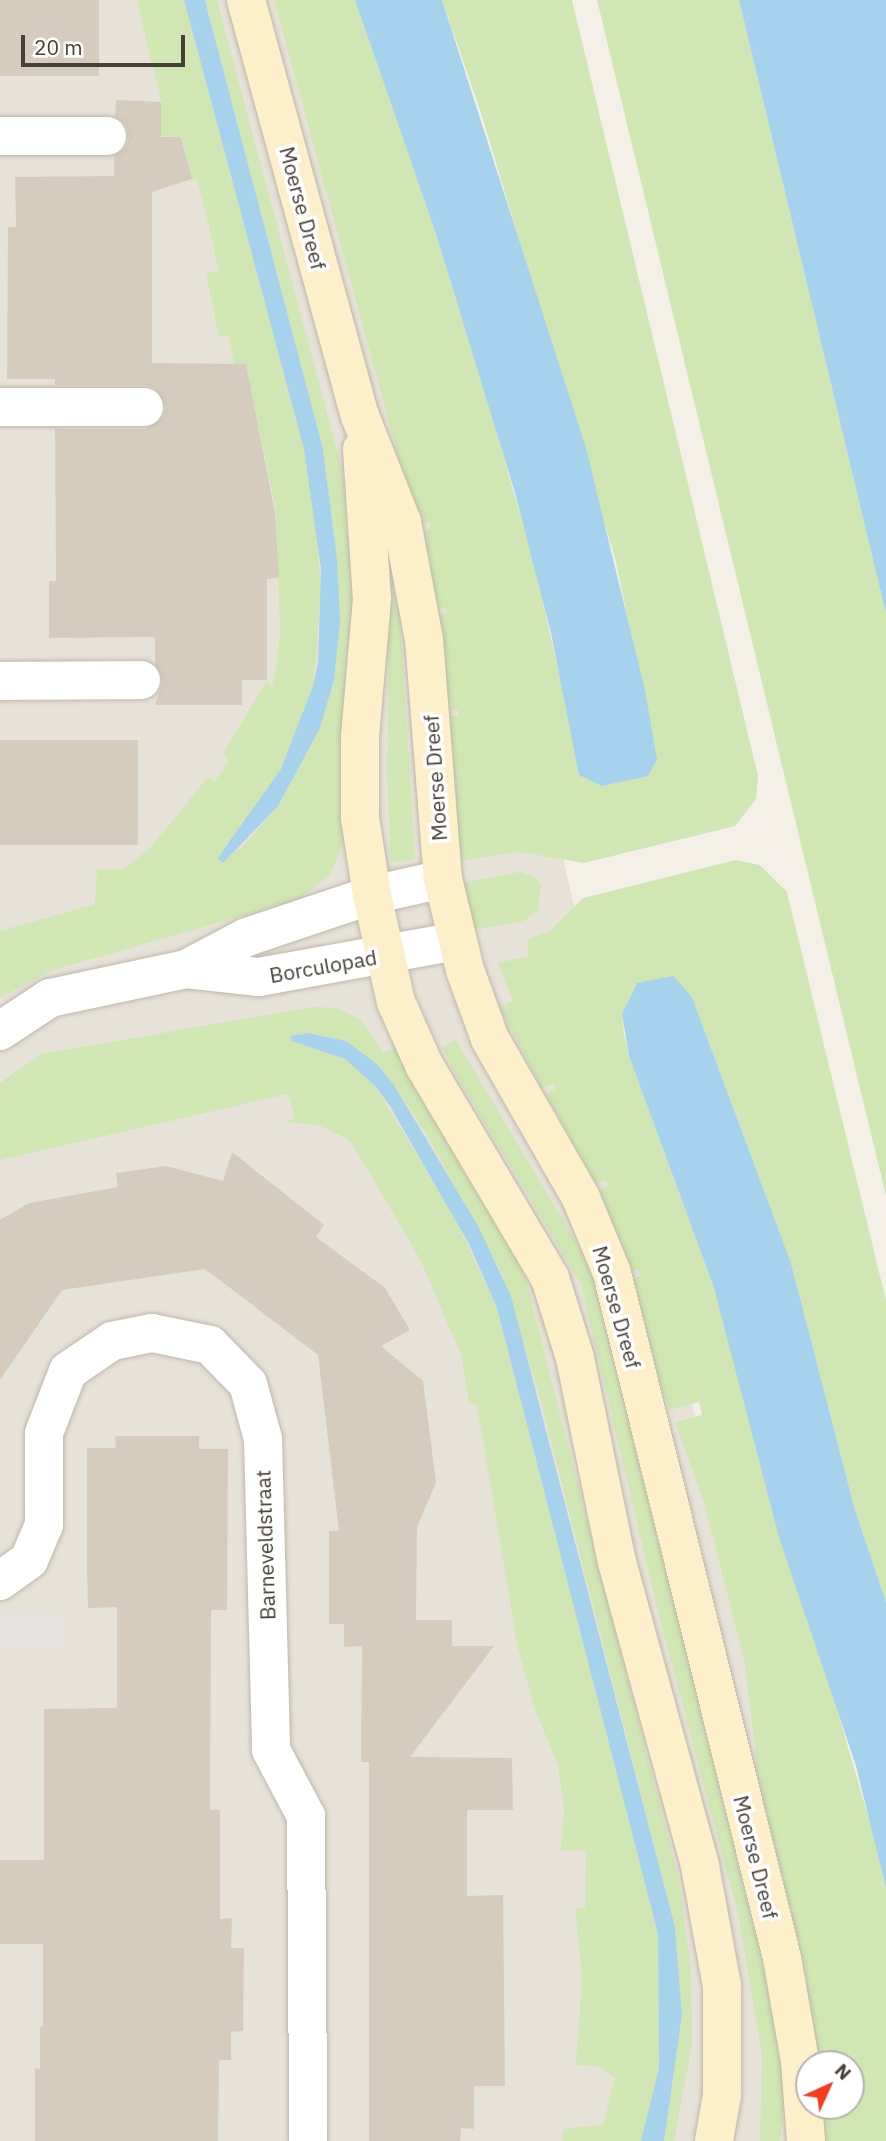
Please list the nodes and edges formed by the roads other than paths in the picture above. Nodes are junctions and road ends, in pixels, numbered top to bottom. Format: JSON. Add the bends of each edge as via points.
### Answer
{"nodes":[{"id":1,"x":246,"y":0,"type":"edge"},
{"id":2,"x":0,"y":136,"type":"edge"},
{"id":3,"x":107,"y":136,"type":"dead end"},
{"id":4,"x":0,"y":407,"type":"edge"},
{"id":5,"x":144,"y":407,"type":"dead end"},
{"id":6,"x":360,"y":416,"type":"junction"},
{"id":7,"x":141,"y":680,"type":"dead end"},
{"id":8,"x":0,"y":681,"type":"edge"},
{"id":9,"x":443,"y":878,"type":"junction"},
{"id":10,"x":372,"y":895,"type":"junction"},
{"id":11,"x":458,"y":942,"type":"junction"},
{"id":12,"x":386,"y":956,"type":"junction"},
{"id":13,"x":187,"y":969,"type":"junction"},
{"id":14,"x":0,"y":1031,"type":"edge"},
{"id":15,"x":0,"y":1581,"type":"edge"},
{"id":16,"x":308,"y":2141,"type":"edge"},
{"id":17,"x":714,"y":2141,"type":"edge"},
{"id":18,"x":806,"y":2141,"type":"edge"}],
"edges":[{"from":1,"to":6,"type":"street","name":"Moerse Dreef"},
{"from":2,"to":3,"type":"street"},
{"from":4,"to":5,"type":"street"},
{"from":6,"to":9,"type":"street","name":"Moerse Dreef","via":[[402,522],[424,639]]},
{"from":6,"to":10,"type":"street","name":"Moerse Dreef","via":[[372,599],[360,736],[360,818]]},
{"from":7,"to":8,"type":"street"},
{"from":9,"to":10,"type":"street","name":"Borculopad"},
{"from":9,"to":11,"type":"street","name":"Moerse Dreef"},
{"from":10,"to":12,"type":"street","name":"Moerse Dreef"},
{"from":10,"to":13,"type":"street","name":"Borculopad","via":[[247,937]]},
{"from":11,"to":12,"type":"street","name":"Borculopad"},
{"from":11,"to":18,"type":"street","name":"Moerse Dreef","via":[[490,1039],[581,1198],[612,1273],[782,1958],[800,2061]]},
{"from":12,"to":13,"type":"street","name":"Borculopad","via":[[259,977]]},
{"from":12,"to":17,"type":"street","name":"Moerse Dreef","via":[[396,1002],[424,1065],[550,1278],[575,1358],[617,1562],[700,1866],[722,1986],[723,2095]]},
{"from":13,"to":14,"type":"street","name":"Borculopad","via":[[50,998]]},
{"from":15,"to":16,"type":"street","name":"Barneveldstraat","via":[[29,1560],[44,1525],[44,1433],[68,1371],[112,1340],[152,1333],[210,1345],[248,1384],[263,1439],[271,1750],[306,1816]]}]}
